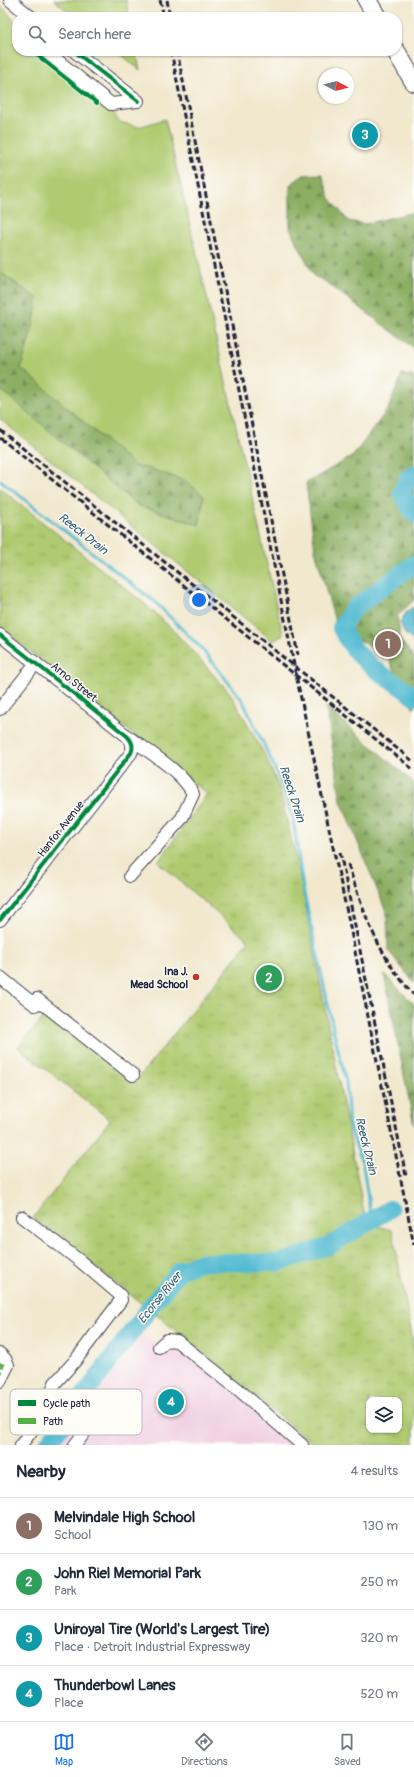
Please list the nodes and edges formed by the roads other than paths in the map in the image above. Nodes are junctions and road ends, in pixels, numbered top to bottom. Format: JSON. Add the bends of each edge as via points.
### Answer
{"nodes":[{"id":1,"x":10,"y":0,"type":"edge"},
{"id":2,"x":367,"y":0,"type":"edge"},
{"id":3,"x":23,"y":12,"type":"edge"},
{"id":4,"x":374,"y":12,"type":"edge"},
{"id":5,"x":52,"y":56,"type":"edge"},
{"id":6,"x":80,"y":56,"type":"edge"},
{"id":7,"x":399,"y":56,"type":"edge"},
{"id":8,"x":414,"y":82,"type":"edge"},
{"id":9,"x":0,"y":635,"type":"edge"},
{"id":10,"x":36,"y":664,"type":"junction"},
{"id":11,"x":0,"y":709,"type":"edge"},
{"id":12,"x":131,"y":742,"type":"junction"},
{"id":13,"x":130,"y":876,"type":"dead end"},
{"id":14,"x":0,"y":920,"type":"edge"},
{"id":15,"x":0,"y":976,"type":"edge"},
{"id":16,"x":133,"y":1075,"type":"dead end"},
{"id":17,"x":22,"y":1217,"type":"dead end"},
{"id":18,"x":159,"y":1347,"type":"dead end"},
{"id":19,"x":0,"y":1354,"type":"edge"},
{"id":20,"x":3,"y":1376,"type":"edge"},
{"id":21,"x":53,"y":1389,"type":"edge"},
{"id":22,"x":28,"y":1435,"type":"edge"},
{"id":23,"x":83,"y":1435,"type":"edge"},
{"id":24,"x":21,"y":1445,"type":"edge"},
{"id":25,"x":75,"y":1445,"type":"edge"},
{"id":26,"x":302,"y":1445,"type":"edge"}],
"edges":[{"from":1,"to":3,"type":"street"},
{"from":2,"to":4,"type":"highway"},
{"from":5,"to":6,"type":"street","via":[[111,104],[138,101]]},
{"from":7,"to":8,"type":"highway"},
{"from":9,"to":10,"type":"street","name":"Arno Street"},
{"from":10,"to":11,"type":"street"},
{"from":10,"to":12,"type":"street","name":"Arno Street"},
{"from":12,"to":13,"type":"street","name":"Arno Street","via":[[157,758],[189,785],[193,794],[182,818]]},
{"from":12,"to":14,"type":"street","name":"Hanfor Avenue","via":[[131,753]]},
{"from":15,"to":16,"type":"street"},
{"from":17,"to":21,"type":"street","via":[[120,1295],[121,1300]]},
{"from":18,"to":26,"type":"street","via":[[167,1340],[177,1341]]},
{"from":19,"to":20,"type":"street","via":[[8,1366]]},
{"from":22,"to":24,"type":"street"},
{"from":23,"to":25,"type":"street"}]}
